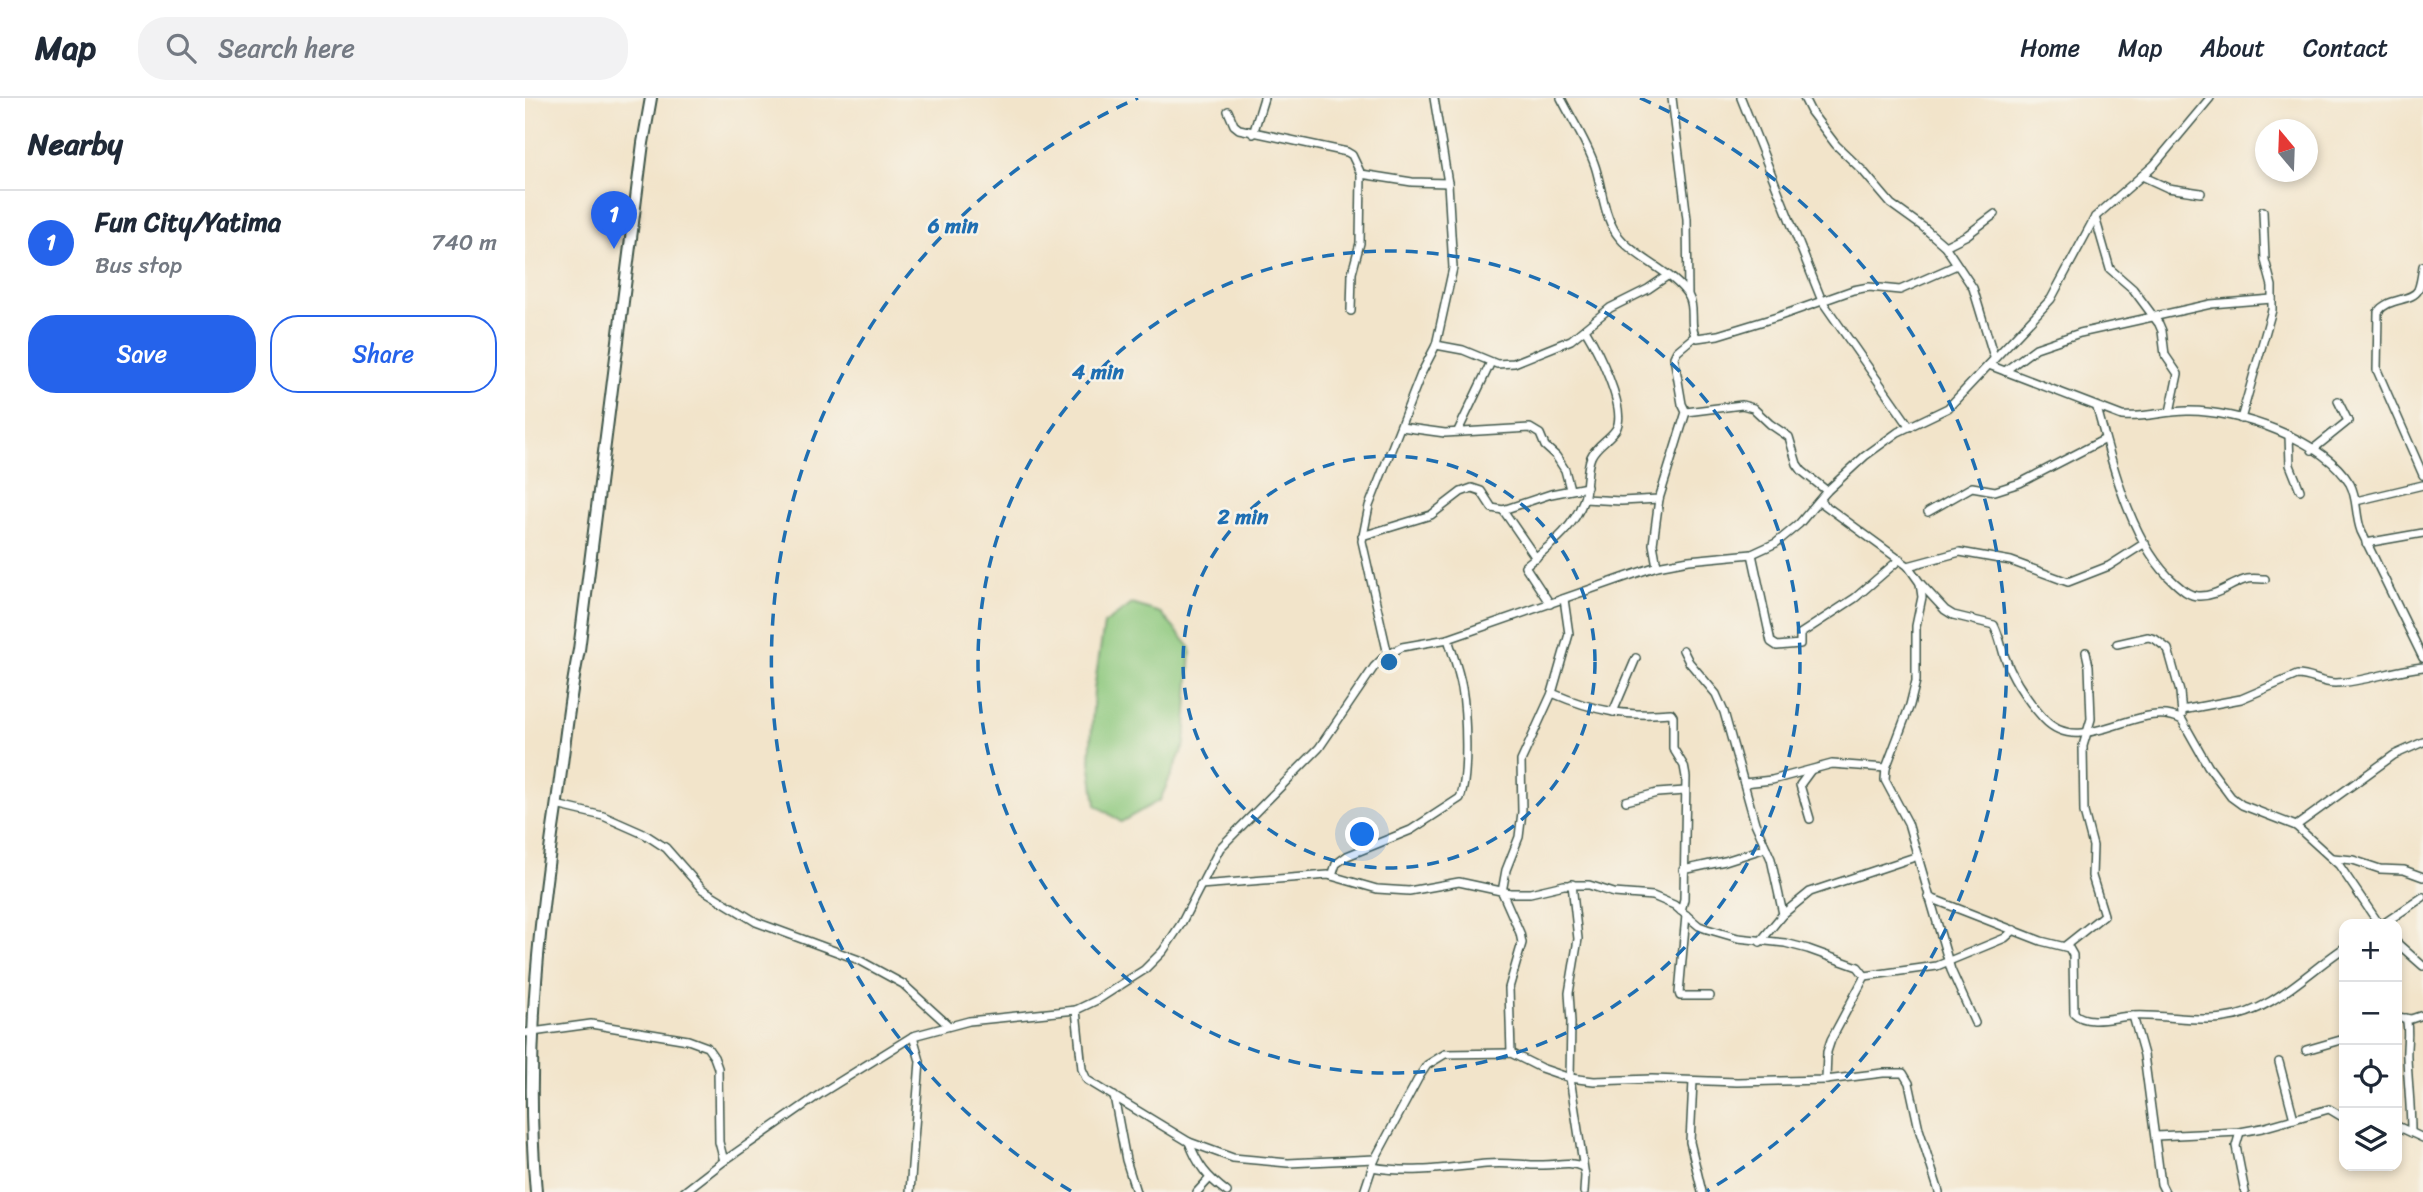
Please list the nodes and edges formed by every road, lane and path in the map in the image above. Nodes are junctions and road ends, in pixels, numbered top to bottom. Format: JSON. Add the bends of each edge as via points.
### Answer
{"nodes":[{"id":1,"x":651,"y":98,"type":"edge"},
{"id":2,"x":1264,"y":98,"type":"edge"},
{"id":3,"x":1434,"y":98,"type":"edge"},
{"id":4,"x":1561,"y":98,"type":"edge"},
{"id":5,"x":1672,"y":98,"type":"edge"},
{"id":6,"x":1741,"y":98,"type":"edge"},
{"id":7,"x":1804,"y":98,"type":"edge"},
{"id":8,"x":2210,"y":98,"type":"edge"},
{"id":9,"x":1228,"y":111,"type":"dead end"},
{"id":10,"x":1253,"y":134,"type":"junction"},
{"id":11,"x":1361,"y":174,"type":"junction"},
{"id":12,"x":2143,"y":176,"type":"junction"},
{"id":13,"x":1448,"y":183,"type":"junction"},
{"id":14,"x":2201,"y":193,"type":"dead end"},
{"id":15,"x":2263,"y":211,"type":"dead end"},
{"id":16,"x":1995,"y":214,"type":"dead end"},
{"id":17,"x":2095,"y":217,"type":"junction"},
{"id":18,"x":1945,"y":246,"type":"junction"},
{"id":19,"x":1957,"y":265,"type":"junction"},
{"id":20,"x":2423,"y":266,"type":"edge"},
{"id":21,"x":1667,"y":276,"type":"junction"},
{"id":22,"x":1688,"y":294,"type":"junction"},
{"id":23,"x":2272,"y":299,"type":"junction"},
{"id":24,"x":1822,"y":301,"type":"junction"},
{"id":25,"x":1352,"y":312,"type":"dead end"},
{"id":26,"x":2154,"y":317,"type":"junction"},
{"id":27,"x":1585,"y":329,"type":"junction"},
{"id":28,"x":1695,"y":336,"type":"junction"},
{"id":29,"x":1436,"y":345,"type":"junction"},
{"id":30,"x":1994,"y":357,"type":"junction"},
{"id":31,"x":1491,"y":362,"type":"junction"},
{"id":32,"x":1989,"y":365,"type":"junction"},
{"id":33,"x":2005,"y":371,"type":"junction"},
{"id":34,"x":2338,"y":401,"type":"dead end"},
{"id":35,"x":2097,"y":408,"type":"junction"},
{"id":36,"x":1686,"y":412,"type":"junction"},
{"id":37,"x":2170,"y":412,"type":"junction"},
{"id":38,"x":2241,"y":419,"type":"junction"},
{"id":39,"x":1401,"y":427,"type":"junction"},
{"id":40,"x":1910,"y":427,"type":"junction"},
{"id":41,"x":1458,"y":431,"type":"junction"},
{"id":42,"x":2289,"y":435,"type":"junction"},
{"id":43,"x":2105,"y":439,"type":"junction"},
{"id":44,"x":2312,"y":450,"type":"junction"},
{"id":45,"x":2423,"y":475,"type":"edge"},
{"id":46,"x":2423,"y":485,"type":"edge"},
{"id":47,"x":1587,"y":487,"type":"junction"},
{"id":48,"x":1570,"y":489,"type":"junction"},
{"id":49,"x":2301,"y":490,"type":"dead end"},
{"id":50,"x":1826,"y":491,"type":"junction"},
{"id":51,"x":1584,"y":499,"type":"junction"},
{"id":52,"x":1659,"y":499,"type":"junction"},
{"id":53,"x":1819,"y":501,"type":"junction"},
{"id":54,"x":2356,"y":501,"type":"junction"},
{"id":55,"x":1503,"y":510,"type":"junction"},
{"id":56,"x":1928,"y":512,"type":"dead end"},
{"id":57,"x":2423,"y":533,"type":"edge"},
{"id":58,"x":1362,"y":536,"type":"junction"},
{"id":59,"x":2145,"y":543,"type":"junction"},
{"id":60,"x":2366,"y":543,"type":"junction"},
{"id":61,"x":1752,"y":554,"type":"junction"},
{"id":62,"x":1536,"y":558,"type":"junction"},
{"id":63,"x":1900,"y":559,"type":"junction"},
{"id":64,"x":1657,"y":566,"type":"junction"},
{"id":65,"x":1908,"y":566,"type":"junction"},
{"id":66,"x":2265,"y":579,"type":"dead end"},
{"id":67,"x":1920,"y":583,"type":"junction"},
{"id":68,"x":1564,"y":598,"type":"junction"},
{"id":69,"x":1550,"y":604,"type":"junction"},
{"id":70,"x":1448,"y":639,"type":"junction"},
{"id":71,"x":2117,"y":644,"type":"dead end"},
{"id":72,"x":1683,"y":650,"type":"dead end"},
{"id":73,"x":2086,"y":652,"type":"dead end"},
{"id":74,"x":1388,"y":655,"type":"junction"},
{"id":75,"x":1636,"y":658,"type":"dead end"},
{"id":76,"x":2423,"y":658,"type":"edge"},
{"id":77,"x":2423,"y":667,"type":"edge"},
{"id":78,"x":1552,"y":693,"type":"junction"},
{"id":79,"x":2182,"y":710,"type":"junction"},
{"id":80,"x":1613,"y":712,"type":"junction"},
{"id":81,"x":2182,"y":720,"type":"junction"},
{"id":82,"x":2088,"y":733,"type":"junction"},
{"id":83,"x":2423,"y":742,"type":"edge"},
{"id":84,"x":1886,"y":768,"type":"junction"},
{"id":85,"x":1812,"y":769,"type":"junction"},
{"id":86,"x":1744,"y":783,"type":"junction"},
{"id":87,"x":1685,"y":791,"type":"junction"},
{"id":88,"x":1626,"y":801,"type":"dead end"},
{"id":89,"x":556,"y":805,"type":"junction"},
{"id":90,"x":1810,"y":818,"type":"dead end"},
{"id":91,"x":2296,"y":826,"type":"junction"},
{"id":92,"x":1766,"y":848,"type":"junction"},
{"id":93,"x":1918,"y":856,"type":"junction"},
{"id":94,"x":2333,"y":858,"type":"junction"},
{"id":95,"x":1683,"y":870,"type":"junction"},
{"id":96,"x":1332,"y":876,"type":"junction"},
{"id":97,"x":2423,"y":877,"type":"edge"},
{"id":98,"x":1572,"y":884,"type":"junction"},
{"id":99,"x":1200,"y":885,"type":"junction"},
{"id":100,"x":1501,"y":892,"type":"junction"},
{"id":101,"x":1928,"y":897,"type":"junction"},
{"id":102,"x":2423,"y":897,"type":"edge"},
{"id":103,"x":1684,"y":913,"type":"junction"},
{"id":104,"x":1783,"y":914,"type":"junction"},
{"id":105,"x":2378,"y":919,"type":"edge"},
{"id":106,"x":2389,"y":919,"type":"edge"},
{"id":107,"x":2014,"y":930,"type":"junction"},
{"id":108,"x":1760,"y":942,"type":"junction"},
{"id":109,"x":2065,"y":946,"type":"junction"},
{"id":110,"x":2402,"y":947,"type":"edge"},
{"id":111,"x":2339,"y":952,"type":"edge"},
{"id":112,"x":1949,"y":963,"type":"junction"},
{"id":113,"x":2423,"y":966,"type":"edge"},
{"id":114,"x":1864,"y":976,"type":"junction"},
{"id":115,"x":1710,"y":996,"type":"dead end"},
{"id":116,"x":1076,"y":1010,"type":"junction"},
{"id":117,"x":2423,"y":1015,"type":"edge"},
{"id":118,"x":2133,"y":1016,"type":"junction"},
{"id":119,"x":2402,"y":1018,"type":"edge"},
{"id":120,"x":2406,"y":1018,"type":"junction"},
{"id":121,"x":1975,"y":1023,"type":"dead end"},
{"id":122,"x":949,"y":1025,"type":"junction"},
{"id":123,"x":525,"y":1033,"type":"edge"},
{"id":124,"x":913,"y":1036,"type":"junction"},
{"id":125,"x":2339,"y":1040,"type":"edge"},
{"id":126,"x":2306,"y":1050,"type":"dead end"},
{"id":127,"x":1511,"y":1053,"type":"junction"},
{"id":128,"x":2279,"y":1062,"type":"dead end"},
{"id":129,"x":1570,"y":1078,"type":"junction"},
{"id":130,"x":1826,"y":1080,"type":"junction"},
{"id":131,"x":1693,"y":1081,"type":"junction"},
{"id":132,"x":1114,"y":1096,"type":"junction"},
{"id":133,"x":2339,"y":1115,"type":"edge"},
{"id":134,"x":2294,"y":1119,"type":"junction"},
{"id":135,"x":2402,"y":1128,"type":"edge"},
{"id":136,"x":2240,"y":1132,"type":"junction"},
{"id":137,"x":2411,"y":1132,"type":"junction"},
{"id":138,"x":2156,"y":1136,"type":"junction"},
{"id":139,"x":2423,"y":1138,"type":"edge"},
{"id":140,"x":1189,"y":1142,"type":"junction"},
{"id":141,"x":724,"y":1161,"type":"junction"},
{"id":142,"x":1374,"y":1163,"type":"junction"},
{"id":143,"x":1583,"y":1167,"type":"junction"},
{"id":144,"x":1209,"y":1179,"type":"junction"},
{"id":145,"x":536,"y":1192,"type":"edge"},
{"id":146,"x":684,"y":1192,"type":"edge"},
{"id":147,"x":910,"y":1192,"type":"edge"},
{"id":148,"x":1136,"y":1192,"type":"edge"},
{"id":149,"x":1197,"y":1192,"type":"edge"},
{"id":150,"x":1227,"y":1192,"type":"edge"},
{"id":151,"x":1364,"y":1192,"type":"edge"},
{"id":152,"x":1584,"y":1192,"type":"edge"},
{"id":153,"x":1702,"y":1192,"type":"edge"},
{"id":154,"x":1939,"y":1192,"type":"edge"},
{"id":155,"x":2165,"y":1192,"type":"edge"},
{"id":156,"x":2245,"y":1192,"type":"edge"}],
"edges":[{"from":1,"to":89,"type":"main road"},
{"from":2,"to":10,"type":"street"},
{"from":3,"to":13,"type":"street"},
{"from":4,"to":21,"type":"street","via":[[1595,165],[1615,231]]},
{"from":5,"to":22,"type":"street","via":[[1687,219]]},
{"from":6,"to":24,"type":"street"},
{"from":7,"to":18,"type":"street","via":[[1836,145],[1891,204]]},
{"from":8,"to":12,"type":"street"},
{"from":9,"to":10,"type":"street","via":[[1236,128]]},
{"from":10,"to":11,"type":"street","via":[[1347,152]]},
{"from":11,"to":13,"type":"street"},
{"from":11,"to":25,"type":"street"},
{"from":12,"to":14,"type":"street","via":[[2168,188]]},
{"from":12,"to":17,"type":"street"},
{"from":13,"to":29,"type":"street","via":[[1453,268]]},
{"from":15,"to":23,"type":"street"},
{"from":16,"to":18,"type":"street"},
{"from":17,"to":26,"type":"street","via":[[2110,270],[2130,285]]},
{"from":17,"to":30,"type":"street","via":[[2051,299]]},
{"from":18,"to":19,"type":"street"},
{"from":19,"to":24,"type":"street","via":[[1899,289],[1869,287]]},
{"from":19,"to":30,"type":"street","via":[[1973,288]]},
{"from":20,"to":45,"type":"street","via":[[2415,294],[2387,303],[2378,312],[2377,365]]},
{"from":21,"to":22,"type":"street"},
{"from":21,"to":27,"type":"street","via":[[1609,308]]},
{"from":22,"to":28,"type":"street"},
{"from":23,"to":26,"type":"street","via":[[2211,304]]},
{"from":23,"to":38,"type":"street"},
{"from":24,"to":28,"type":"street","via":[[1718,335]]},
{"from":24,"to":40,"type":"street"},
{"from":26,"to":33,"type":"street","via":[[2036,348]]},
{"from":26,"to":37,"type":"street","via":[[2162,331],[2166,358],[2178,374]]},
{"from":27,"to":31,"type":"street","via":[[1560,346],[1522,361]]},
{"from":27,"to":47,"type":"street","via":[[1608,379],[1619,419],[1614,432],[1592,455]]},
{"from":28,"to":36,"type":"street","via":[[1674,357]]},
{"from":29,"to":31,"type":"street"},
{"from":29,"to":39,"type":"street"},
{"from":30,"to":32,"type":"street"},
{"from":31,"to":41,"type":"street"},
{"from":32,"to":33,"type":"street"},
{"from":32,"to":40,"type":"street","via":[[1948,408]]},
{"from":33,"to":35,"type":"street"},
{"from":34,"to":44,"type":"street","via":[[2348,422]]},
{"from":35,"to":37,"type":"street","via":[[2130,417]]},
{"from":35,"to":43,"type":"street"},
{"from":36,"to":50,"type":"street","via":[[1742,405],[1753,408],[1789,437],[1797,464]]},
{"from":36,"to":52,"type":"street"},
{"from":37,"to":38,"type":"street"},
{"from":38,"to":42,"type":"street"},
{"from":39,"to":41,"type":"street"},
{"from":39,"to":58,"type":"street","via":[[1369,506]]},
{"from":40,"to":50,"type":"street","via":[[1865,456]]},
{"from":41,"to":48,"type":"street","via":[[1532,429],[1565,470]]},
{"from":42,"to":44,"type":"street"},
{"from":42,"to":49,"type":"street","via":[[2290,465]]},
{"from":43,"to":56,"type":"street","via":[[2020,482],[1995,491],[1972,487]]},
{"from":43,"to":59,"type":"street","via":[[2132,519]]},
{"from":44,"to":54,"type":"street","via":[[2341,471]]},
{"from":46,"to":54,"type":"street"},
{"from":47,"to":48,"type":"street"},
{"from":47,"to":51,"type":"street"},
{"from":48,"to":55,"type":"street"},
{"from":50,"to":53,"type":"street"},
{"from":51,"to":52,"type":"street"},
{"from":51,"to":62,"type":"street","via":[[1568,530]]},
{"from":52,"to":64,"type":"street","via":[[1653,544]]},
{"from":53,"to":61,"type":"street","via":[[1776,544]]},
{"from":53,"to":63,"type":"street"},
{"from":54,"to":60,"type":"street"},
{"from":55,"to":58,"type":"street","via":[[1492,508],[1481,491],[1472,488],[1431,515]]},
{"from":55,"to":62,"type":"street"},
{"from":57,"to":60,"type":"street"},
{"from":58,"to":74,"type":"street"},
{"from":59,"to":65,"type":"street","via":[[2109,566],[2068,582],[2011,561],[1960,552]]},
{"from":59,"to":66,"type":"street","via":[[2157,565],[2192,595],[2215,593],[2246,579]]},
{"from":60,"to":76,"type":"street"},
{"from":61,"to":63,"type":"street","via":[[1771,642],[1777,646],[1800,643],[1800,634],[1856,598]]},
{"from":61,"to":64,"type":"street"},
{"from":62,"to":69,"type":"street","via":[[1525,569]]},
{"from":63,"to":65,"type":"street"},
{"from":64,"to":68,"type":"street"},
{"from":65,"to":67,"type":"street"},
{"from":67,"to":82,"type":"street","via":[[1953,615],[1994,625],[2011,672],[2045,720],[2059,729]]},
{"from":67,"to":84,"type":"street","via":[[1916,681]]},
{"from":68,"to":69,"type":"street"},
{"from":68,"to":78,"type":"street","via":[[1569,634]]},
{"from":69,"to":70,"type":"street"},
{"from":70,"to":74,"type":"street","via":[[1402,647]]},
{"from":70,"to":96,"type":"street","via":[[1463,698],[1461,798],[1411,830],[1347,856],[1336,864]]},
{"from":71,"to":79,"type":"street","via":[[2148,637],[2168,649]]},
{"from":72,"to":86,"type":"street","via":[[1718,699]]},
{"from":73,"to":82,"type":"street"},
{"from":74,"to":99,"type":"street","via":[[1374,667],[1319,748],[1220,848]]},
{"from":75,"to":80,"type":"street"},
{"from":77,"to":79,"type":"street","via":[[2337,683],[2297,675],[2241,699]]},
{"from":78,"to":80,"type":"street"},
{"from":78,"to":100,"type":"street","via":[[1521,761],[1519,837]]},
{"from":79,"to":81,"type":"street"},
{"from":80,"to":87,"type":"street","via":[[1639,716],[1671,713],[1672,747],[1685,771]]},
{"from":81,"to":82,"type":"street","via":[[2144,718]]},
{"from":81,"to":91,"type":"street","via":[[2231,797]]},
{"from":82,"to":109,"type":"street","via":[[2083,746],[2084,812],[2093,846],[2092,876],[2104,915]]},
{"from":83,"to":91,"type":"street","via":[[2394,755]]},
{"from":84,"to":85,"type":"street","via":[[1841,764]]},
{"from":84,"to":93,"type":"street","via":[[1886,783],[1908,824]]},
{"from":85,"to":86,"type":"street"},
{"from":85,"to":90,"type":"street","via":[[1800,785]]},
{"from":86,"to":92,"type":"street"},
{"from":87,"to":88,"type":"street"},
{"from":87,"to":95,"type":"street"},
{"from":89,"to":122,"type":"street","via":[[603,816],[646,835],[666,848],[702,890],[756,922],[837,951],[903,984]]},
{"from":89,"to":123,"type":"main road"},
{"from":91,"to":94,"type":"street"},
{"from":92,"to":95,"type":"street"},
{"from":92,"to":104,"type":"street"},
{"from":93,"to":101,"type":"street"},
{"from":93,"to":104,"type":"street","via":[[1817,888]]},
{"from":94,"to":97,"type":"street"},
{"from":94,"to":105,"type":"street"},
{"from":95,"to":103,"type":"street"},
{"from":96,"to":99,"type":"street"},
{"from":96,"to":100,"type":"street","via":[[1383,890],[1459,883]]},
{"from":98,"to":100,"type":"street","via":[[1530,893]]},
{"from":98,"to":103,"type":"street","via":[[1647,895]]},
{"from":98,"to":129,"type":"street","via":[[1579,939],[1569,993]]},
{"from":99,"to":116,"type":"street","via":[[1157,958],[1132,979]]},
{"from":100,"to":127,"type":"street","via":[[1522,943],[1509,988]]},
{"from":101,"to":107,"type":"street"},
{"from":101,"to":112,"type":"street"},
{"from":102,"to":106,"type":"street"},
{"from":103,"to":108,"type":"street","via":[[1717,933]]},
{"from":103,"to":115,"type":"street","via":[[1679,993]]},
{"from":104,"to":108,"type":"street"},
{"from":107,"to":109,"type":"street"},
{"from":107,"to":112,"type":"street"},
{"from":108,"to":114,"type":"street","via":[[1795,945],[1837,957],[1861,969]]},
{"from":109,"to":118,"type":"street","via":[[2073,955],[2075,1015],[2083,1019]]},
{"from":110,"to":113,"type":"street"},
{"from":111,"to":118,"type":"street","via":[[2270,1003],[2228,1017]]},
{"from":112,"to":114,"type":"street"},
{"from":112,"to":121,"type":"street"},
{"from":114,"to":130,"type":"street","via":[[1831,1040]]},
{"from":116,"to":122,"type":"street"},
{"from":116,"to":132,"type":"street","via":[[1082,1069],[1088,1081]]},
{"from":117,"to":120,"type":"street"},
{"from":118,"to":138,"type":"street"},
{"from":119,"to":120,"type":"street"},
{"from":120,"to":137,"type":"street"},
{"from":122,"to":124,"type":"street"},
{"from":123,"to":141,"type":"street","via":[[591,1024],[706,1047],[718,1068],[719,1142]]},
{"from":123,"to":145,"type":"main road","via":[[525,1102]]},
{"from":124,"to":141,"type":"street"},
{"from":124,"to":147,"type":"street","via":[[920,1061]]},
{"from":125,"to":126,"type":"street"},
{"from":127,"to":129,"type":"street"},
{"from":127,"to":142,"type":"street","via":[[1455,1052],[1434,1059],[1419,1077]]},
{"from":128,"to":134,"type":"street"},
{"from":129,"to":131,"type":"street"},
{"from":129,"to":143,"type":"street"},
{"from":130,"to":131,"type":"street"},
{"from":130,"to":154,"type":"street","via":[[1903,1073]]},
{"from":131,"to":153,"type":"street","via":[[1690,1142]]},
{"from":132,"to":140,"type":"street"},
{"from":132,"to":148,"type":"street"},
{"from":133,"to":134,"type":"street","via":[[2329,1109]]},
{"from":134,"to":136,"type":"street"},
{"from":135,"to":137,"type":"street"},
{"from":136,"to":138,"type":"street"},
{"from":136,"to":156,"type":"street","via":[[2236,1146]]},
{"from":137,"to":139,"type":"street"},
{"from":138,"to":155,"type":"street"},
{"from":140,"to":142,"type":"street","via":[[1256,1161]]},
{"from":140,"to":144,"type":"street"},
{"from":141,"to":146,"type":"street"},
{"from":142,"to":143,"type":"street","via":[[1410,1171],[1569,1162]]},
{"from":142,"to":151,"type":"street"},
{"from":143,"to":152,"type":"street"},
{"from":144,"to":149,"type":"street"},
{"from":144,"to":150,"type":"street"}]}
